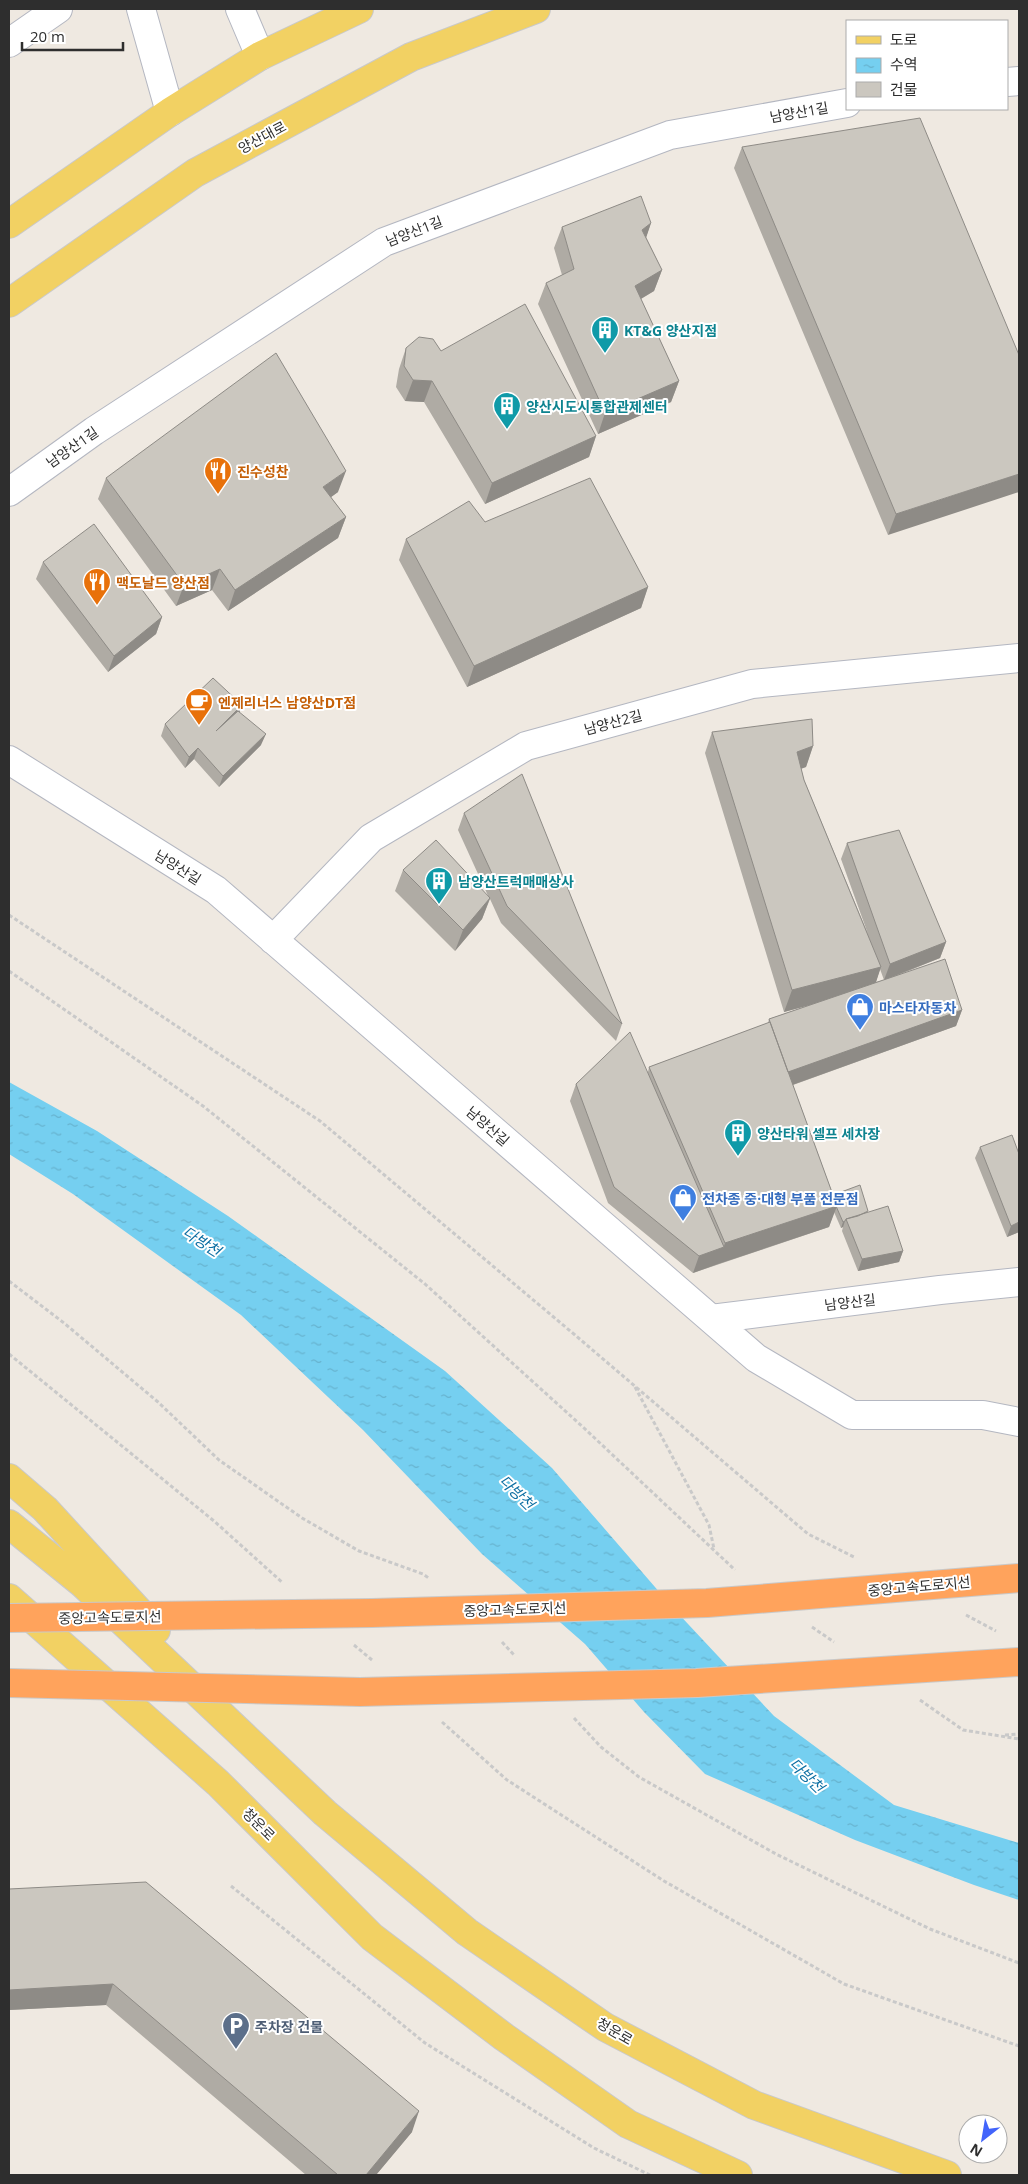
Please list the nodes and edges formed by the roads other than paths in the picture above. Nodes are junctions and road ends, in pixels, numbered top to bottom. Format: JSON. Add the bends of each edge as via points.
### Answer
{"nodes":[{"id":1,"x":58,"y":9,"type":"edge"},
{"id":2,"x":141,"y":9,"type":"edge"},
{"id":3,"x":240,"y":9,"type":"edge"},
{"id":4,"x":359,"y":9,"type":"edge"},
{"id":5,"x":536,"y":9,"type":"edge"},
{"id":6,"x":9,"y":42,"type":"edge"},
{"id":7,"x":260,"y":56,"type":"junction"},
{"id":8,"x":846,"y":103,"type":"edge"},
{"id":9,"x":170,"y":112,"type":"junction"},
{"id":10,"x":9,"y":224,"type":"edge"},
{"id":11,"x":9,"y":303,"type":"edge"},
{"id":12,"x":9,"y":492,"type":"edge"},
{"id":13,"x":1019,"y":658,"type":"edge"},
{"id":14,"x":9,"y":760,"type":"edge"},
{"id":15,"x":273,"y":940,"type":"junction"},
{"id":16,"x":1019,"y":1282,"type":"edge"},
{"id":17,"x":712,"y":1319,"type":"junction"},
{"id":18,"x":1019,"y":1422,"type":"edge"},
{"id":19,"x":9,"y":1478,"type":"edge"},
{"id":20,"x":9,"y":1524,"type":"edge"},
{"id":21,"x":1019,"y":1578,"type":"edge"},
{"id":22,"x":9,"y":1598,"type":"edge"},
{"id":23,"x":9,"y":1618,"type":"edge"},
{"id":24,"x":9,"y":1624,"type":"edge"},
{"id":25,"x":1019,"y":1662,"type":"edge"},
{"id":26,"x":9,"y":1683,"type":"edge"},
{"id":27,"x":142,"y":1686,"type":"junction"},
{"id":28,"x":9,"y":1692,"type":"edge"},
{"id":29,"x":218,"y":1783,"type":"junction"},
{"id":30,"x":325,"y":1813,"type":"junction"},
{"id":31,"x":738,"y":2175,"type":"edge"},
{"id":32,"x":947,"y":2175,"type":"edge"}],
"edges":[{"from":1,"to":6,"type":"street"},
{"from":2,"to":9,"type":"street"},
{"from":3,"to":7,"type":"street"},
{"from":4,"to":7,"type":"main road"},
{"from":5,"to":11,"type":"main road","name":"양산대로","via":[[411,57],[195,174]]},
{"from":7,"to":9,"type":"main road"},
{"from":8,"to":12,"type":"street","name":"남양산1길","via":[[670,135],[384,242],[94,432]]},
{"from":9,"to":10,"type":"main road"},
{"from":13,"to":15,"type":"street","name":"남양산2길","via":[[752,684],[526,746],[371,838]]},
{"from":14,"to":15,"type":"street","name":"남양산길","via":[[216,890]]},
{"from":15,"to":17,"type":"street","name":"남양산길"},
{"from":16,"to":17,"type":"street","name":"남양산길"},
{"from":17,"to":18,"type":"street","via":[[756,1358],[852,1416],[983,1415]]},
{"from":19,"to":30,"type":"main road","name":"청운로","via":[[45,1509]]},
{"from":20,"to":30,"type":"main road","name":"청운로","via":[[83,1584]]},
{"from":21,"to":23,"type":"highway","name":"중앙고속도로지선","bridge":true,"via":[[707,1603],[474,1611]]},
{"from":22,"to":29,"type":"main road","name":"청운로"},
{"from":24,"to":29,"type":"main road","name":"청운로"},
{"from":25,"to":27,"type":"highway","bridge":true,"via":[[667,1684],[360,1692]]},
{"from":26,"to":27,"type":"highway","bridge":true},
{"from":27,"to":28,"type":"highway","bridge":true},
{"from":29,"to":31,"type":"main road","name":"청운로","via":[[372,1937],[504,2037],[628,2124]]},
{"from":30,"to":32,"type":"main road","name":"청운로","via":[[467,1932],[605,2027],[754,2105]]}]}
